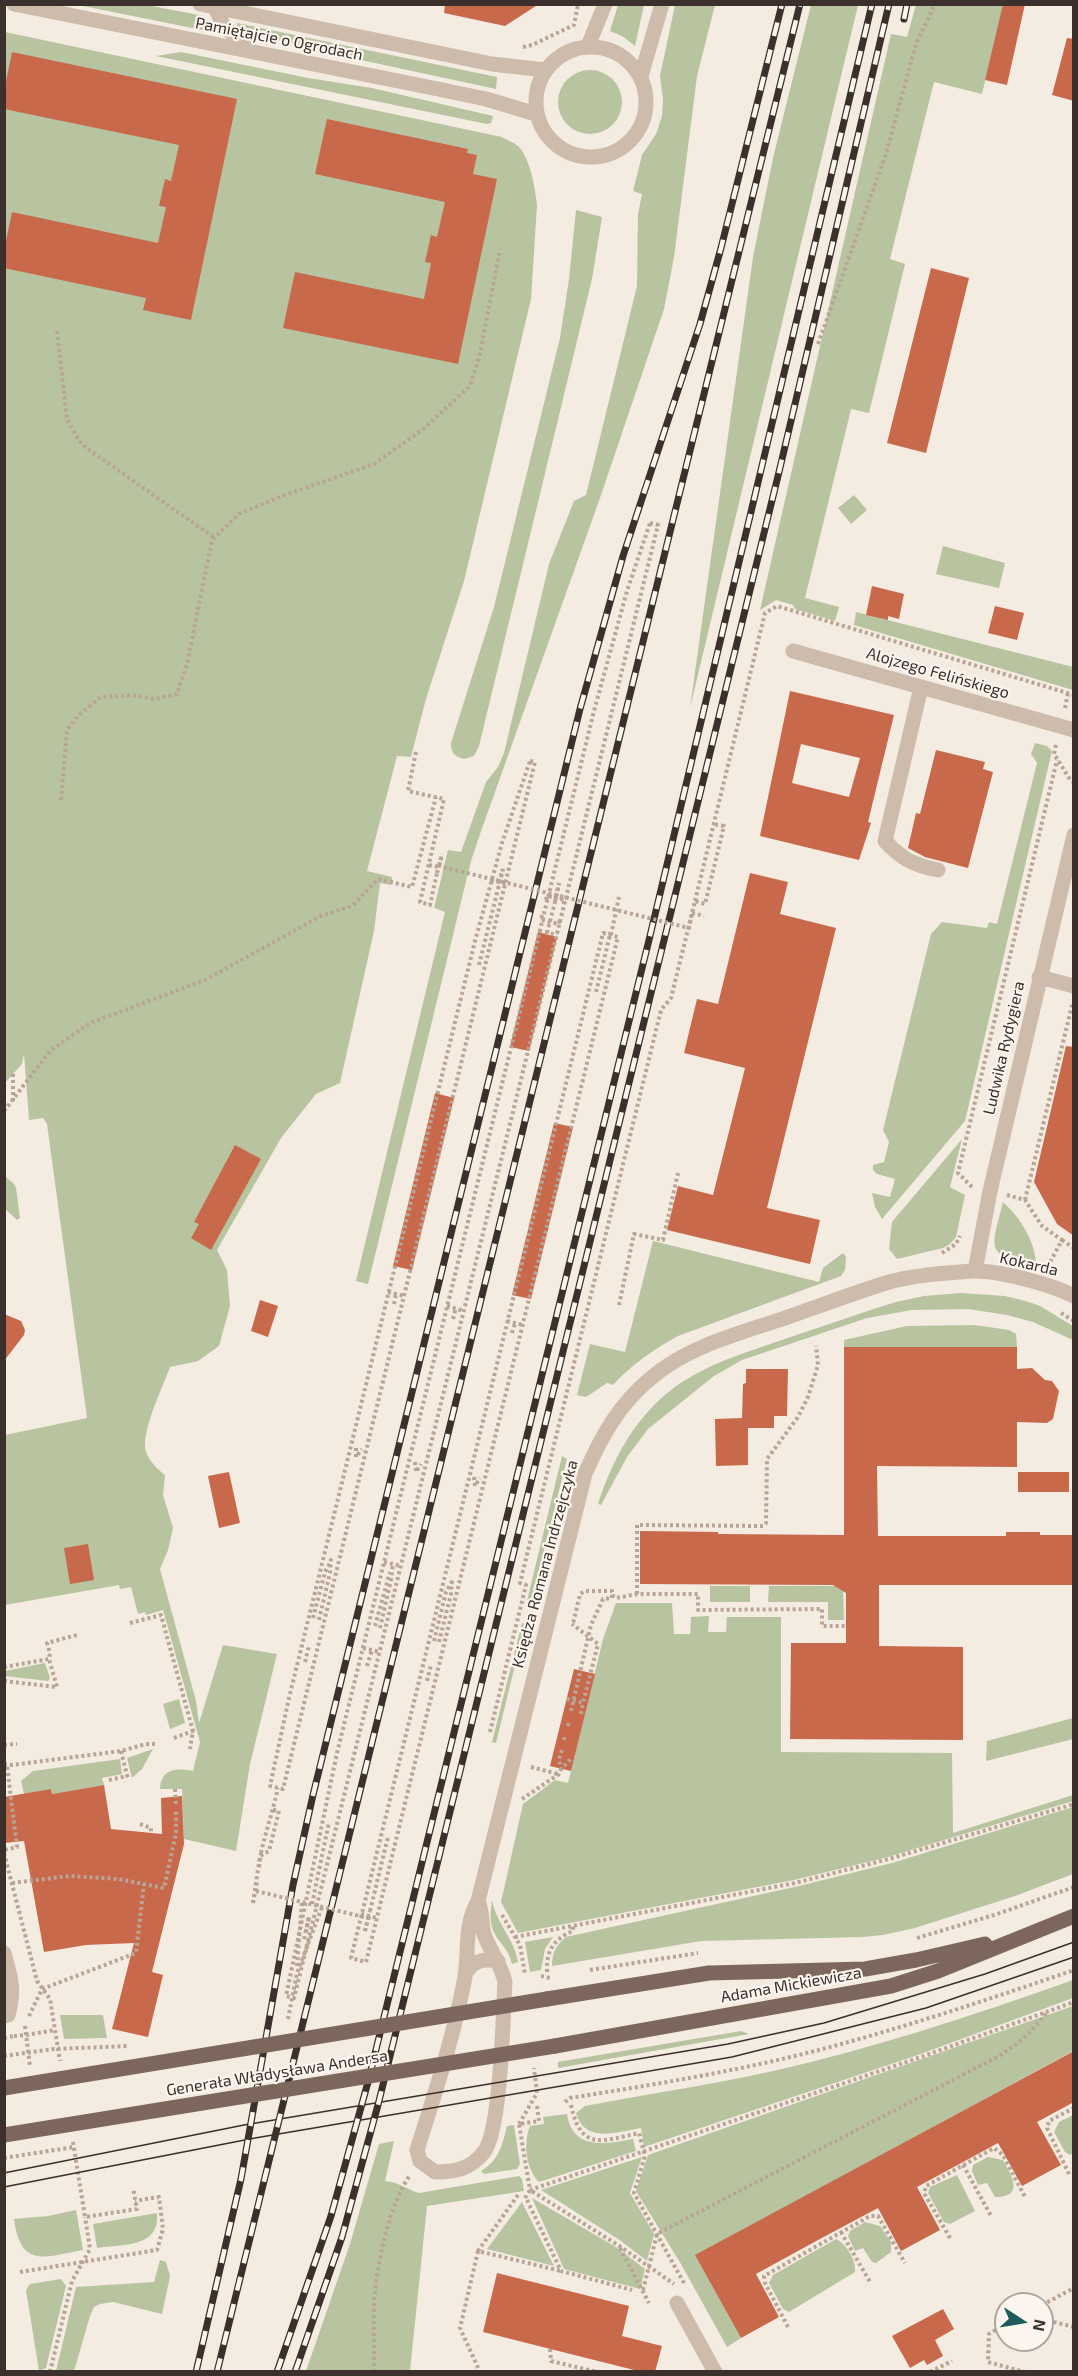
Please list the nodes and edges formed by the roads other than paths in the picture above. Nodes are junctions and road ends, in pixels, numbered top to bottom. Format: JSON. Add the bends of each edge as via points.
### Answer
{"nodes":[{"id":1,"x":14,"y":4,"type":"edge"},
{"id":2,"x":605,"y":4,"type":"edge"},
{"id":3,"x":662,"y":4,"type":"edge"},
{"id":4,"x":209,"y":6,"type":"edge"},
{"id":5,"x":254,"y":11,"type":"edge"},
{"id":6,"x":588,"y":46,"type":"junction"},
{"id":7,"x":253,"y":53,"type":"junction"},
{"id":8,"x":545,"y":70,"type":"junction"},
{"id":9,"x":641,"y":76,"type":"junction"},
{"id":10,"x":536,"y":114,"type":"junction"},
{"id":11,"x":794,"y":651,"type":"dead end"},
{"id":12,"x":921,"y":687,"type":"junction"},
{"id":13,"x":1074,"y":730,"type":"edge"},
{"id":14,"x":1074,"y":835,"type":"edge"},
{"id":15,"x":1070,"y":867,"type":"edge"},
{"id":16,"x":938,"y":870,"type":"dead end"},
{"id":17,"x":1039,"y":977,"type":"junction"},
{"id":18,"x":1074,"y":986,"type":"edge"},
{"id":19,"x":975,"y":1271,"type":"junction"},
{"id":20,"x":1074,"y":1296,"type":"edge"},
{"id":21,"x":478,"y":1901,"type":"junction"},
{"id":22,"x":1074,"y":1916,"type":"edge"},
{"id":23,"x":1025,"y":1934,"type":"junction"},
{"id":24,"x":4,"y":1953,"type":"edge"},
{"id":25,"x":498,"y":1961,"type":"junction"},
{"id":26,"x":465,"y":1975,"type":"junction"},
{"id":27,"x":547,"y":1999,"type":"joint"},
{"id":28,"x":4,"y":2016,"type":"edge"},
{"id":29,"x":555,"y":2046,"type":"joint"},
{"id":30,"x":4,"y":2088,"type":"edge"},
{"id":31,"x":4,"y":2135,"type":"edge"},
{"id":32,"x":682,"y":2293,"type":"road end"},
{"id":33,"x":715,"y":2372,"type":"edge"}],
"edges":[{"from":1,"to":7,"type":"street","name":"Pamiętajcie o Ogrodach"},
{"from":2,"to":6,"type":"street"},
{"from":3,"to":9,"type":"street"},
{"from":4,"to":5,"type":"street","name":"Pamiętajcie o Ogrodach"},
{"from":4,"to":7,"type":"street"},
{"from":5,"to":8,"type":"street","name":"Pamiętajcie o Ogrodach","via":[[492,64]]},
{"from":6,"to":8,"type":"street","via":[[554,60]]},
{"from":6,"to":9,"type":"street","via":[[611,50],[625,58]]},
{"from":7,"to":10,"type":"street","name":"Pamiętajcie o Ogrodach","via":[[486,99]]},
{"from":8,"to":10,"type":"street","via":[[536,89]]},
{"from":9,"to":10,"type":"street","via":[[647,102],[641,127],[616,152],[581,157],[564,151],[546,135]]},
{"from":11,"to":12,"type":"street","name":"Alojzego Felińskiego"},
{"from":12,"to":13,"type":"street","name":"Alojzego Felińskiego"},
{"from":12,"to":16,"type":"street","via":[[885,841],[899,856]]},
{"from":14,"to":15,"type":"street","name":"Ludwika Rydygiera"},
{"from":15,"to":17,"type":"street","name":"Ludwika Rydygiera"},
{"from":17,"to":18,"type":"street"},
{"from":17,"to":19,"type":"street","name":"Ludwika Rydygiera"},
{"from":19,"to":20,"type":"street","name":"Kokarda","via":[[1042,1284]]},
{"from":19,"to":21,"type":"street","name":"Księdza Romana Indrzejczyka","via":[[887,1283],[711,1343],[659,1371],[624,1405],[602,1435],[585,1474]]},
{"from":21,"to":25,"type":"street","name":"Księdza Romana Indrzejczyka","via":[[487,1942]]},
{"from":21,"to":26,"type":"street","name":"Księdza Romana Indrzejczyka","via":[[471,1914]]},
{"from":22,"to":23,"type":"main road","name":"Adama Mickiewicza"},
{"from":23,"to":27,"type":"main road","name":"Adama Mickiewicza","via":[[865,1969],[709,1973]]},
{"from":23,"to":29,"type":"main road","name":"Adama Mickiewicza","via":[[938,1971],[891,1986]]},
{"from":24,"to":28,"type":"street","via":[[13,1996],[8,2015]]},
{"from":25,"to":26,"type":"street","via":[[476,1962]]},
{"from":25,"to":26,"type":"street","name":"Księdza Romana Indrzejczyka","via":[[505,1982],[501,2070],[492,2131],[486,2151],[466,2168],[435,2172],[420,2161],[417,2150],[450,2044]]},
{"from":27,"to":30,"type":"main road","name":"Generała Władysława Andersa","bridge":true},
{"from":29,"to":31,"type":"main road","name":"Generała Władysława Andersa","bridge":true},
{"from":32,"to":33,"type":"street"}]}
